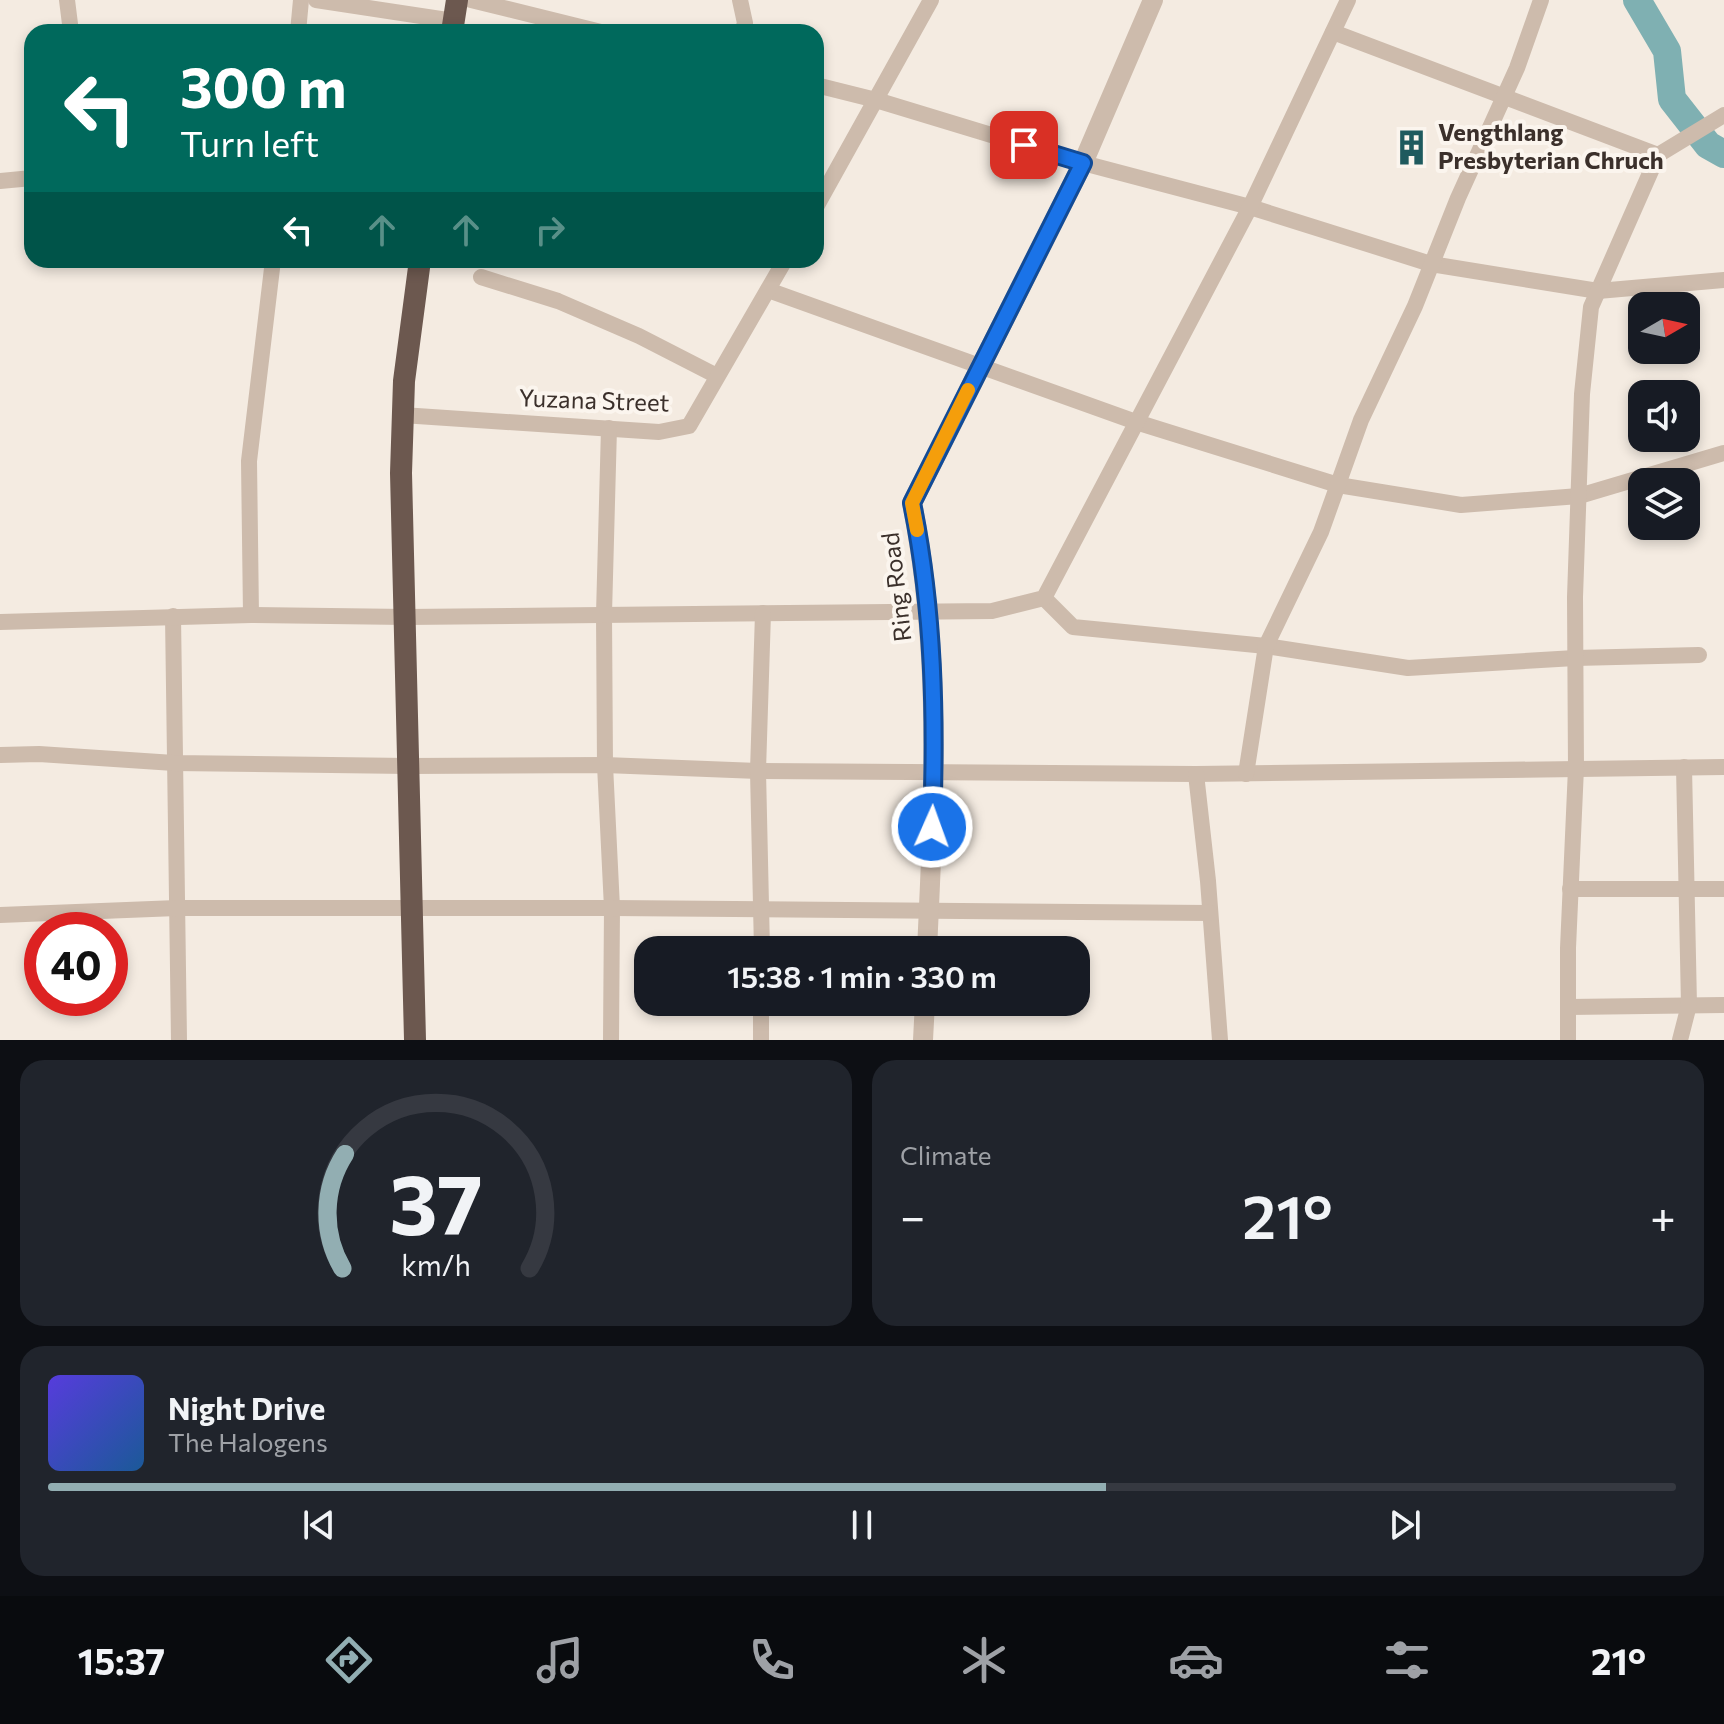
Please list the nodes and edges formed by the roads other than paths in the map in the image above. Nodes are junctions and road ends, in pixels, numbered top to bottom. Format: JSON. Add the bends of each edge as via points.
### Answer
{"nodes":[{"id":1,"x":67,"y":0,"type":"edge"},
{"id":2,"x":301,"y":0,"type":"edge"},
{"id":3,"x":316,"y":0,"type":"edge"},
{"id":4,"x":471,"y":0,"type":"edge"},
{"id":5,"x":740,"y":0,"type":"edge"},
{"id":6,"x":931,"y":0,"type":"edge"},
{"id":7,"x":1153,"y":0,"type":"edge"},
{"id":8,"x":1541,"y":0,"type":"edge"},
{"id":9,"x":1343,"y":1,"type":"edge"},
{"id":10,"x":454,"y":18,"type":"edge"},
{"id":11,"x":70,"y":24,"type":"edge"},
{"id":12,"x":299,"y":24,"type":"edge"},
{"id":13,"x":568,"y":24,"type":"edge"},
{"id":14,"x":745,"y":24,"type":"edge"},
{"id":15,"x":1333,"y":32,"type":"junction"},
{"id":16,"x":824,"y":87,"type":"edge"},
{"id":17,"x":1505,"y":95,"type":"junction"},
{"id":18,"x":876,"y":100,"type":"junction"},
{"id":19,"x":1724,"y":115,"type":"edge"},
{"id":20,"x":1658,"y":155,"type":"junction"},
{"id":21,"x":1083,"y":163,"type":"junction"},
{"id":22,"x":24,"y":179,"type":"edge"},
{"id":23,"x":0,"y":181,"type":"edge"},
{"id":24,"x":824,"y":193,"type":"edge"},
{"id":25,"x":1250,"y":207,"type":"junction"},
{"id":26,"x":1431,"y":264,"type":"junction"},
{"id":27,"x":272,"y":268,"type":"edge"},
{"id":28,"x":419,"y":268,"type":"edge"},
{"id":29,"x":780,"y":268,"type":"edge"},
{"id":30,"x":481,"y":277,"type":"dead end"},
{"id":31,"x":1724,"y":280,"type":"edge"},
{"id":32,"x":768,"y":290,"type":"junction"},
{"id":33,"x":1598,"y":291,"type":"junction"},
{"id":34,"x":981,"y":365,"type":"junction"},
{"id":35,"x":717,"y":376,"type":"junction"},
{"id":36,"x":402,"y":415,"type":"junction"},
{"id":37,"x":1136,"y":422,"type":"junction"},
{"id":38,"x":609,"y":428,"type":"junction"},
{"id":39,"x":1724,"y":453,"type":"edge"},
{"id":40,"x":1338,"y":485,"type":"junction"},
{"id":41,"x":1579,"y":496,"type":"junction"},
{"id":42,"x":1044,"y":598,"type":"junction"},
{"id":43,"x":927,"y":611,"type":"junction"},
{"id":44,"x":763,"y":613,"type":"junction"},
{"id":45,"x":604,"y":614,"type":"junction"},
{"id":46,"x":251,"y":615,"type":"junction"},
{"id":47,"x":173,"y":616,"type":"junction"},
{"id":48,"x":406,"y":617,"type":"junction"},
{"id":49,"x":0,"y":622,"type":"edge"},
{"id":50,"x":1266,"y":646,"type":"junction"},
{"id":51,"x":1699,"y":655,"type":"dead end"},
{"id":52,"x":1575,"y":658,"type":"junction"},
{"id":53,"x":0,"y":755,"type":"edge"},
{"id":54,"x":174,"y":763,"type":"junction"},
{"id":55,"x":605,"y":765,"type":"junction"},
{"id":56,"x":408,"y":766,"type":"junction"},
{"id":57,"x":1684,"y":767,"type":"junction"},
{"id":58,"x":1724,"y":767,"type":"edge"},
{"id":59,"x":1576,"y":768,"type":"junction"},
{"id":60,"x":758,"y":771,"type":"junction"},
{"id":61,"x":934,"y":771,"type":"junction"},
{"id":62,"x":1196,"y":774,"type":"junction"},
{"id":63,"x":1246,"y":774,"type":"junction"},
{"id":64,"x":1570,"y":889,"type":"junction"},
{"id":65,"x":1724,"y":889,"type":"edge"},
{"id":66,"x":1687,"y":890,"type":"junction"},
{"id":67,"x":177,"y":908,"type":"junction"},
{"id":68,"x":612,"y":908,"type":"junction"},
{"id":69,"x":413,"y":909,"type":"junction"},
{"id":70,"x":762,"y":909,"type":"junction"},
{"id":71,"x":929,"y":911,"type":"junction"},
{"id":72,"x":1210,"y":913,"type":"junction"},
{"id":73,"x":0,"y":915,"type":"edge"},
{"id":74,"x":762,"y":936,"type":"edge"},
{"id":75,"x":928,"y":936,"type":"edge"},
{"id":76,"x":1689,"y":1005,"type":"junction"},
{"id":77,"x":1724,"y":1005,"type":"edge"},
{"id":78,"x":1569,"y":1007,"type":"junction"},
{"id":79,"x":761,"y":1016,"type":"edge"},
{"id":80,"x":924,"y":1016,"type":"edge"},
{"id":81,"x":179,"y":1040,"type":"edge"},
{"id":82,"x":415,"y":1040,"type":"edge"},
{"id":83,"x":611,"y":1040,"type":"edge"},
{"id":84,"x":761,"y":1040,"type":"edge"},
{"id":85,"x":923,"y":1040,"type":"edge"},
{"id":86,"x":1220,"y":1040,"type":"edge"},
{"id":87,"x":1568,"y":1040,"type":"edge"},
{"id":88,"x":1680,"y":1040,"type":"edge"}],
"edges":[{"from":1,"to":11,"type":"street"},
{"from":2,"to":12,"type":"street"},
{"from":3,"to":10,"type":"street"},
{"from":4,"to":13,"type":"street"},
{"from":5,"to":14,"type":"street"},
{"from":6,"to":18,"type":"street"},
{"from":7,"to":21,"type":"street","name":"Ring Road"},
{"from":8,"to":17,"type":"street"},
{"from":9,"to":15,"type":"street"},
{"from":15,"to":17,"type":"street"},
{"from":15,"to":25,"type":"street"},
{"from":16,"to":18,"type":"street"},
{"from":17,"to":20,"type":"street"},
{"from":17,"to":26,"type":"street"},
{"from":18,"to":21,"type":"street"},
{"from":18,"to":24,"type":"street"},
{"from":19,"to":20,"type":"street"},
{"from":20,"to":33,"type":"street"},
{"from":21,"to":25,"type":"street"},
{"from":21,"to":34,"type":"street","name":"Ring Road"},
{"from":22,"to":23,"type":"street"},
{"from":25,"to":26,"type":"street"},
{"from":25,"to":37,"type":"street"},
{"from":26,"to":33,"type":"street"},
{"from":26,"to":40,"type":"street","via":[[1361,420]]},
{"from":27,"to":46,"type":"street","via":[[249,461]]},
{"from":28,"to":36,"type":"highway"},
{"from":29,"to":32,"type":"street","name":"Yuzana Street"},
{"from":30,"to":35,"type":"street","via":[[558,301]]},
{"from":31,"to":33,"type":"street"},
{"from":32,"to":34,"type":"street"},
{"from":32,"to":35,"type":"street","name":"Yuzana Street"},
{"from":33,"to":41,"type":"street","via":[[1591,307],[1582,394]]},
{"from":34,"to":37,"type":"street"},
{"from":34,"to":43,"type":"street","name":"Ring Road","via":[[912,503]]},
{"from":35,"to":38,"type":"street","name":"Yuzana Street","via":[[689,426],[659,432]]},
{"from":36,"to":38,"type":"street","name":"Yuzana Street"},
{"from":36,"to":48,"type":"highway"},
{"from":37,"to":40,"type":"street"},
{"from":37,"to":42,"type":"street"},
{"from":38,"to":45,"type":"street"},
{"from":39,"to":41,"type":"street"},
{"from":40,"to":41,"type":"street","via":[[1461,505]]},
{"from":40,"to":50,"type":"street"},
{"from":41,"to":52,"type":"street"},
{"from":42,"to":43,"type":"street","via":[[992,611]]},
{"from":42,"to":50,"type":"street","via":[[1073,627]]},
{"from":43,"to":44,"type":"street"},
{"from":43,"to":61,"type":"street","name":"Ring Road"},
{"from":44,"to":45,"type":"street"},
{"from":44,"to":60,"type":"street"},
{"from":45,"to":48,"type":"street"},
{"from":45,"to":55,"type":"street"},
{"from":46,"to":47,"type":"street"},
{"from":46,"to":48,"type":"street"},
{"from":47,"to":49,"type":"street"},
{"from":47,"to":54,"type":"street"},
{"from":48,"to":56,"type":"highway"},
{"from":50,"to":52,"type":"street","via":[[1408,668]]},
{"from":50,"to":63,"type":"street"},
{"from":51,"to":52,"type":"street"},
{"from":52,"to":59,"type":"street"},
{"from":53,"to":54,"type":"street"},
{"from":54,"to":56,"type":"street"},
{"from":54,"to":67,"type":"street"},
{"from":55,"to":56,"type":"street"},
{"from":55,"to":60,"type":"street"},
{"from":55,"to":68,"type":"street"},
{"from":56,"to":69,"type":"highway"},
{"from":57,"to":58,"type":"street"},
{"from":57,"to":59,"type":"street"},
{"from":57,"to":66,"type":"street"},
{"from":59,"to":63,"type":"street"},
{"from":59,"to":64,"type":"street"},
{"from":60,"to":61,"type":"street"},
{"from":60,"to":70,"type":"street"},
{"from":61,"to":62,"type":"street"},
{"from":61,"to":71,"type":"street","name":"Ring Road"},
{"from":62,"to":63,"type":"street"},
{"from":62,"to":72,"type":"street"},
{"from":64,"to":66,"type":"street"},
{"from":64,"to":78,"type":"street"},
{"from":65,"to":66,"type":"street"},
{"from":66,"to":76,"type":"street"},
{"from":67,"to":69,"type":"street"},
{"from":67,"to":73,"type":"street"},
{"from":67,"to":81,"type":"street"},
{"from":68,"to":69,"type":"street"},
{"from":68,"to":70,"type":"street"},
{"from":68,"to":83,"type":"street"},
{"from":69,"to":82,"type":"highway"},
{"from":70,"to":71,"type":"street"},
{"from":70,"to":74,"type":"street"},
{"from":71,"to":72,"type":"street"},
{"from":71,"to":75,"type":"street","name":"Ring Road"},
{"from":72,"to":86,"type":"street"},
{"from":76,"to":77,"type":"street"},
{"from":76,"to":78,"type":"street"},
{"from":76,"to":88,"type":"street"},
{"from":78,"to":87,"type":"street"},
{"from":79,"to":84,"type":"street"},
{"from":80,"to":85,"type":"street"}]}
